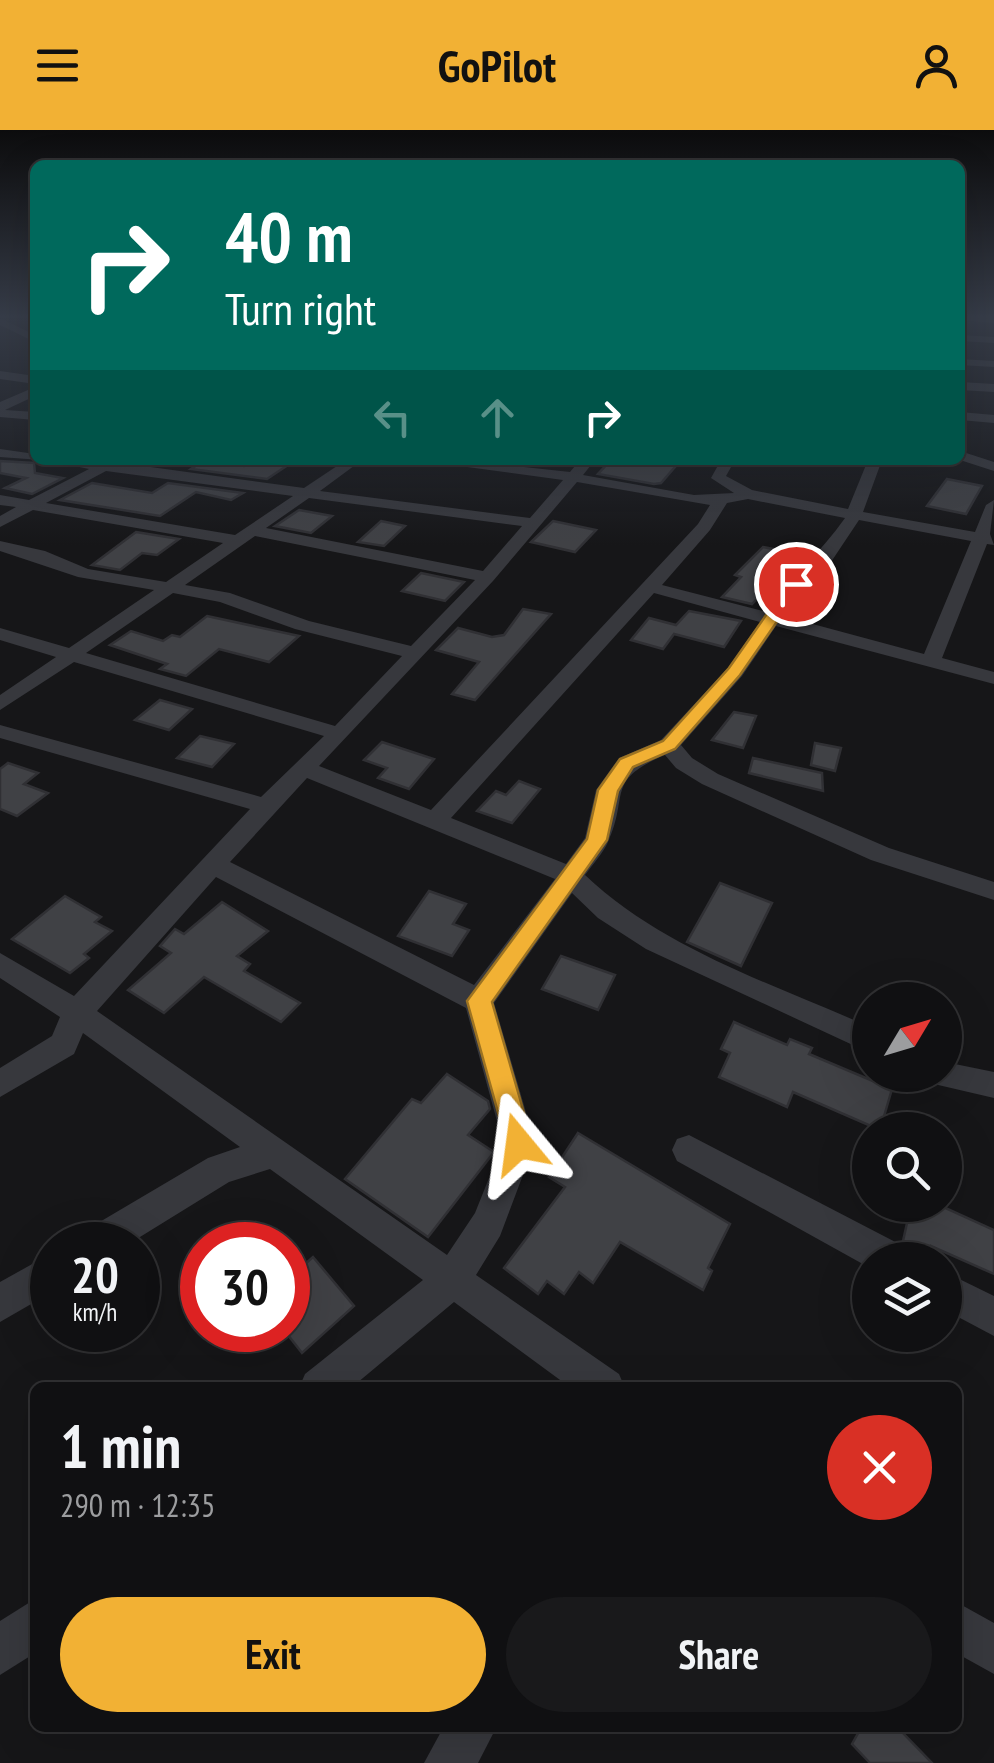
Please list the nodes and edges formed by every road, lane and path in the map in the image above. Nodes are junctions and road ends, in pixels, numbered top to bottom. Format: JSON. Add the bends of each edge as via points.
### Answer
{"nodes":[{"id":1,"x":30,"y":394,"type":"edge"},
{"id":2,"x":0,"y":410,"type":"edge"},
{"id":3,"x":30,"y":415,"type":"edge"},
{"id":4,"x":965,"y":416,"type":"edge"},
{"id":5,"x":994,"y":419,"type":"edge"},
{"id":6,"x":965,"y":447,"type":"edge"},
{"id":7,"x":994,"y":450,"type":"edge"},
{"id":8,"x":0,"y":453,"type":"edge"},
{"id":9,"x":965,"y":456,"type":"edge"},
{"id":10,"x":30,"y":457,"type":"edge"},
{"id":11,"x":107,"y":465,"type":"edge"},
{"id":12,"x":124,"y":465,"type":"edge"},
{"id":13,"x":348,"y":465,"type":"edge"},
{"id":14,"x":466,"y":465,"type":"edge"},
{"id":15,"x":583,"y":465,"type":"edge"},
{"id":16,"x":725,"y":465,"type":"edge"},
{"id":17,"x":873,"y":465,"type":"edge"},
{"id":18,"x":994,"y":466,"type":"edge"},
{"id":19,"x":572,"y":477,"type":"junction"},
{"id":20,"x":310,"y":494,"type":"junction"},
{"id":21,"x":748,"y":494,"type":"junction"},
{"id":22,"x":0,"y":500,"type":"edge"},
{"id":23,"x":721,"y":500,"type":"junction"},
{"id":24,"x":34,"y":505,"type":"junction"},
{"id":25,"x":994,"y":505,"type":"edge"},
{"id":26,"x":856,"y":515,"type":"junction"},
{"id":27,"x":0,"y":522,"type":"edge"},
{"id":28,"x":533,"y":522,"type":"junction"},
{"id":29,"x":242,"y":535,"type":"junction"},
{"id":30,"x":987,"y":538,"type":"edge"},
{"id":31,"x":0,"y":546,"type":"edge"},
{"id":32,"x":487,"y":577,"type":"junction"},
{"id":33,"x":172,"y":588,"type":"junction"},
{"id":34,"x":650,"y":588,"type":"junction"},
{"id":35,"x":769,"y":618,"type":"junction"},
{"id":36,"x":0,"y":634,"type":"edge"},
{"id":37,"x":414,"y":653,"type":"junction"},
{"id":38,"x":74,"y":656,"type":"junction"},
{"id":39,"x":931,"y":661,"type":"junction"},
{"id":40,"x":994,"y":678,"type":"edge"},
{"id":41,"x":0,"y":704,"type":"edge"},
{"id":42,"x":0,"y":731,"type":"edge"},
{"id":43,"x":339,"y":734,"type":"junction"},
{"id":44,"x":669,"y":745,"type":"junction"},
{"id":45,"x":303,"y":768,"type":"junction"},
{"id":46,"x":266,"y":806,"type":"junction"},
{"id":47,"x":434,"y":821,"type":"junction"},
{"id":48,"x":214,"y":864,"type":"junction"},
{"id":49,"x":570,"y":875,"type":"junction"},
{"id":50,"x":994,"y":892,"type":"edge"},
{"id":51,"x":0,"y":964,"type":"edge"},
{"id":52,"x":479,"y":1001,"type":"junction"},
{"id":53,"x":78,"y":1013,"type":"junction"},
{"id":54,"x":852,"y":1033,"type":"edge"},
{"id":55,"x":962,"y":1078,"type":"edge"},
{"id":56,"x":0,"y":1084,"type":"edge"},
{"id":57,"x":994,"y":1085,"type":"edge"},
{"id":58,"x":690,"y":1150,"type":"dead end"},
{"id":59,"x":272,"y":1153,"type":"junction"},
{"id":60,"x":132,"y":1222,"type":"edge"},
{"id":61,"x":859,"y":1242,"type":"edge"},
{"id":62,"x":452,"y":1280,"type":"junction"},
{"id":63,"x":30,"y":1285,"type":"edge"},
{"id":64,"x":962,"y":1300,"type":"edge"},
{"id":65,"x":0,"y":1304,"type":"edge"},
{"id":66,"x":994,"y":1318,"type":"edge"},
{"id":67,"x":325,"y":1382,"type":"edge"},
{"id":68,"x":596,"y":1382,"type":"edge"},
{"id":69,"x":30,"y":1626,"type":"edge"},
{"id":70,"x":962,"y":1629,"type":"edge"},
{"id":71,"x":994,"y":1651,"type":"edge"},
{"id":72,"x":0,"y":1652,"type":"edge"},
{"id":73,"x":468,"y":1732,"type":"edge"},
{"id":74,"x":449,"y":1763,"type":"edge"}],
"edges":[{"from":1,"to":2,"type":"street"},
{"from":2,"to":3,"type":"street"},
{"from":4,"to":5,"type":"street"},
{"from":6,"to":7,"type":"street"},
{"from":8,"to":10,"type":"street"},
{"from":9,"to":18,"type":"street"},
{"from":11,"to":24,"type":"street"},
{"from":12,"to":20,"type":"street"},
{"from":13,"to":20,"type":"street"},
{"from":14,"to":19,"type":"street"},
{"from":15,"to":19,"type":"street"},
{"from":16,"to":21,"type":"street","via":[[718,478]]},
{"from":17,"to":26,"type":"street"},
{"from":19,"to":23,"type":"street"},
{"from":19,"to":28,"type":"street"},
{"from":20,"to":28,"type":"street"},
{"from":20,"to":29,"type":"street"},
{"from":21,"to":23,"type":"street"},
{"from":21,"to":26,"type":"street"},
{"from":22,"to":24,"type":"street"},
{"from":23,"to":34,"type":"street"},
{"from":24,"to":27,"type":"street"},
{"from":24,"to":29,"type":"street"},
{"from":25,"to":30,"type":"street"},
{"from":26,"to":30,"type":"street"},
{"from":26,"to":35,"type":"street"},
{"from":28,"to":32,"type":"street"},
{"from":29,"to":32,"type":"street"},
{"from":29,"to":33,"type":"street"},
{"from":30,"to":39,"type":"street"},
{"from":31,"to":33,"type":"street","via":[[84,573]]},
{"from":32,"to":37,"type":"street"},
{"from":33,"to":37,"type":"street"},
{"from":33,"to":38,"type":"street"},
{"from":34,"to":35,"type":"street"},
{"from":34,"to":47,"type":"street"},
{"from":35,"to":39,"type":"street"},
{"from":35,"to":44,"type":"street","via":[[734,672]]},
{"from":36,"to":38,"type":"street"},
{"from":37,"to":43,"type":"street"},
{"from":38,"to":41,"type":"street"},
{"from":38,"to":43,"type":"street"},
{"from":39,"to":40,"type":"street"},
{"from":42,"to":46,"type":"street"},
{"from":43,"to":45,"type":"street"},
{"from":44,"to":49,"type":"street","via":[[627,763],[608,790],[597,840]]},
{"from":44,"to":50,"type":"street","via":[[710,779],[880,854]]},
{"from":45,"to":46,"type":"street"},
{"from":45,"to":47,"type":"street"},
{"from":46,"to":48,"type":"street"},
{"from":47,"to":49,"type":"street"},
{"from":48,"to":52,"type":"street"},
{"from":48,"to":53,"type":"street"},
{"from":49,"to":52,"type":"street"},
{"from":49,"to":54,"type":"street","via":[[607,911],[656,942]]},
{"from":51,"to":53,"type":"street"},
{"from":52,"to":62,"type":"street","via":[[519,1144],[488,1224]]},
{"from":53,"to":56,"type":"street","via":[[63,1045]]},
{"from":53,"to":59,"type":"street"},
{"from":55,"to":57,"type":"street"},
{"from":58,"to":61,"type":"street"},
{"from":59,"to":60,"type":"street","via":[[220,1169]]},
{"from":59,"to":62,"type":"street"},
{"from":62,"to":67,"type":"street"},
{"from":62,"to":68,"type":"street"},
{"from":63,"to":65,"type":"street"},
{"from":64,"to":66,"type":"street"},
{"from":69,"to":72,"type":"street"},
{"from":70,"to":71,"type":"street"},
{"from":73,"to":74,"type":"street"}]}
